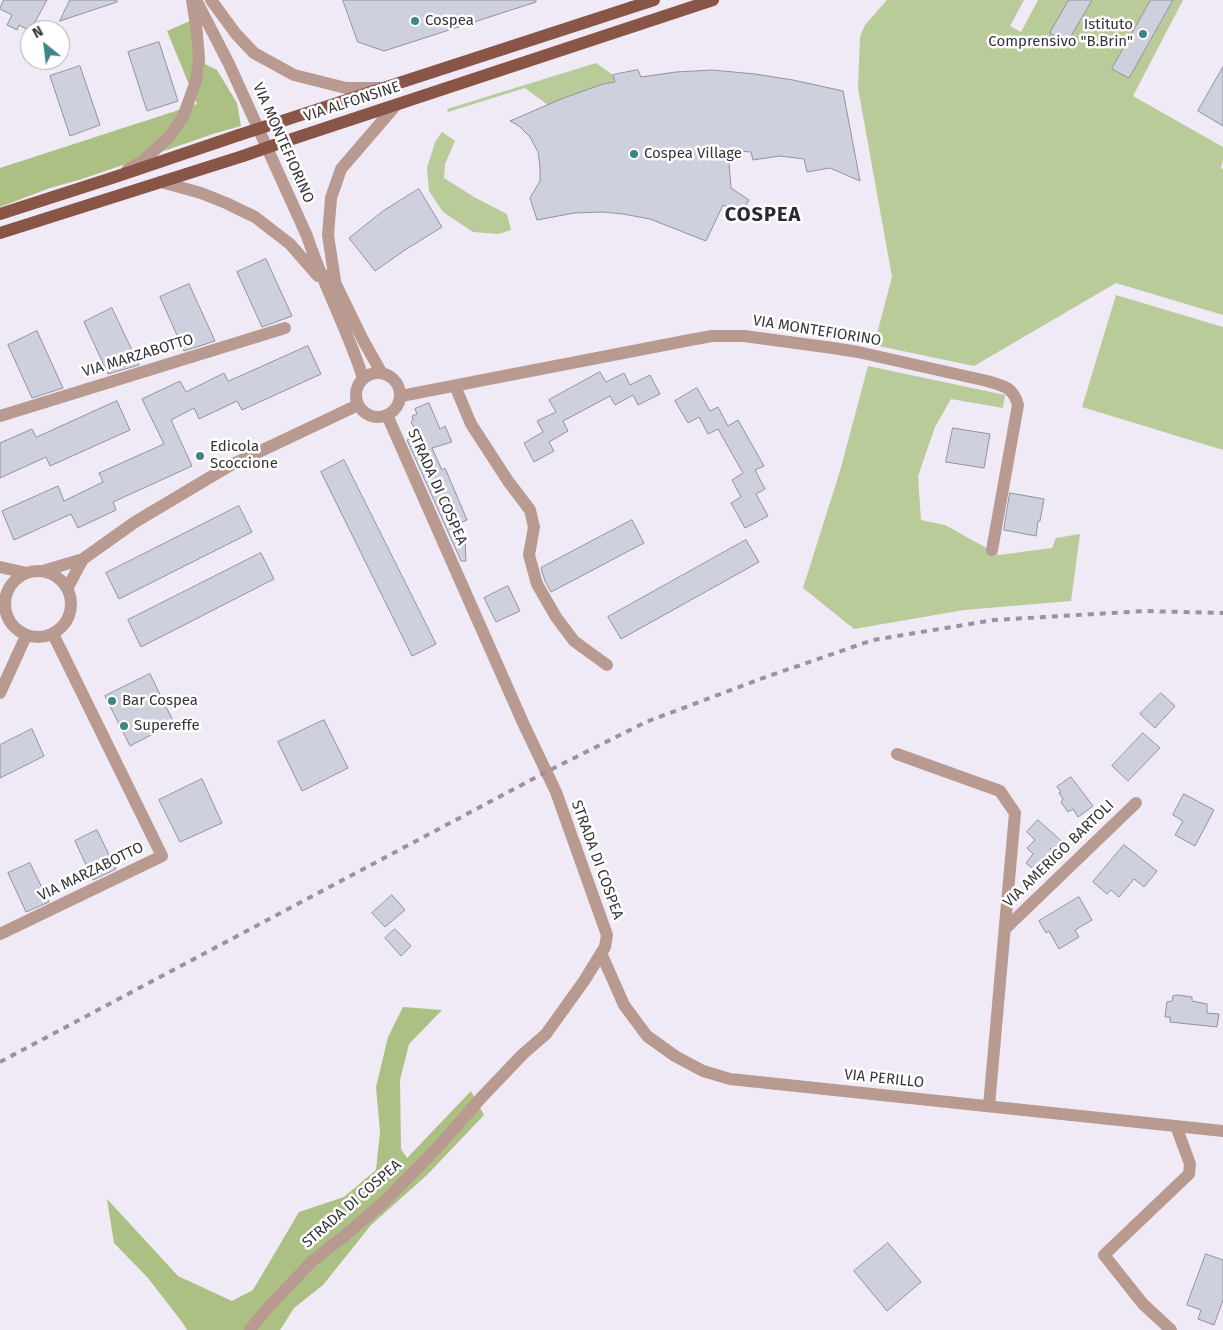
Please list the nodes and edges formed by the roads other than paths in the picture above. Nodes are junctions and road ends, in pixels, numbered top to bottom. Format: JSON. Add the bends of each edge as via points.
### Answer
{"nodes":[{"id":1,"x":192,"y":0,"type":"edge"},
{"id":2,"x":196,"y":0,"type":"edge"},
{"id":3,"x":205,"y":0,"type":"edge"},
{"id":4,"x":211,"y":0,"type":"edge"},
{"id":5,"x":654,"y":0,"type":"edge"},
{"id":6,"x":713,"y":0,"type":"edge"},
{"id":7,"x":229,"y":64,"type":"junction"},
{"id":8,"x":382,"y":88,"type":"junction"},
{"id":9,"x":396,"y":105,"type":"junction"},
{"id":10,"x":118,"y":176,"type":"junction"},
{"id":11,"x":161,"y":182,"type":"junction"},
{"id":12,"x":0,"y":214,"type":"edge"},
{"id":13,"x":0,"y":233,"type":"edge"},
{"id":14,"x":330,"y":282,"type":"junction"},
{"id":15,"x":285,"y":328,"type":"dead end"},
{"id":16,"x":381,"y":372,"type":"junction"},
{"id":17,"x":363,"y":378,"type":"junction"},
{"id":18,"x":455,"y":386,"type":"junction"},
{"id":19,"x":401,"y":396,"type":"junction"},
{"id":20,"x":358,"y":405,"type":"junction"},
{"id":21,"x":386,"y":415,"type":"junction"},
{"id":22,"x":0,"y":416,"type":"edge"},
{"id":23,"x":992,"y":550,"type":"dead end"},
{"id":24,"x":83,"y":559,"type":"junction"},
{"id":25,"x":0,"y":567,"type":"edge"},
{"id":26,"x":43,"y":571,"type":"junction"},
{"id":27,"x":27,"y":573,"type":"junction"},
{"id":28,"x":0,"y":585,"type":"edge"},
{"id":29,"x":68,"y":587,"type":"junction"},
{"id":30,"x":5,"y":599,"type":"junction"},
{"id":31,"x":53,"y":634,"type":"junction"},
{"id":32,"x":26,"y":636,"type":"junction"},
{"id":33,"x":607,"y":665,"type":"dead end"},
{"id":34,"x":0,"y":693,"type":"edge"},
{"id":35,"x":897,"y":754,"type":"dead end"},
{"id":36,"x":1136,"y":803,"type":"dead end"},
{"id":37,"x":1005,"y":929,"type":"junction"},
{"id":38,"x":0,"y":934,"type":"edge"},
{"id":39,"x":601,"y":953,"type":"junction"},
{"id":40,"x":989,"y":1106,"type":"junction"},
{"id":41,"x":1176,"y":1126,"type":"junction"},
{"id":42,"x":1223,"y":1130,"type":"edge"},
{"id":43,"x":250,"y":1330,"type":"edge"},
{"id":44,"x":1171,"y":1330,"type":"edge"}],
"edges":[{"from":1,"to":10,"type":"street","via":[[199,58],[196,81],[183,117],[169,137]]},
{"from":2,"to":7,"type":"street","name":"VIA MONTEFIORINO"},
{"from":3,"to":7,"type":"street","name":"VIA MONTEFIORINO"},
{"from":4,"to":8,"type":"street","via":[[254,53],[294,75],[346,88]]},
{"from":5,"to":8,"type":"main road","name":"VIA ALFONSINE"},
{"from":6,"to":9,"type":"main road","name":"VIA ALFONSINE"},
{"from":7,"to":14,"type":"street","name":"VIA MONTEFIORINO"},
{"from":8,"to":10,"type":"main road","name":"VIA ALFONSINE","bridge":true},
{"from":9,"to":11,"type":"main road","name":"VIA ALFONSINE","bridge":true},
{"from":9,"to":14,"type":"street","via":[[341,169],[331,198],[328,235]]},
{"from":10,"to":12,"type":"main road","name":"VIA ALFONSINE"},
{"from":11,"to":13,"type":"main road","name":"VIA ALFONSINE"},
{"from":11,"to":14,"type":"street","via":[[201,193],[255,217],[290,244]]},
{"from":14,"to":16,"type":"street","name":"VIA MONTEFIORINO"},
{"from":14,"to":17,"type":"street","name":"VIA MONTEFIORINO"},
{"from":15,"to":22,"type":"street","name":"VIA MARZABOTTO"},
{"from":16,"to":17,"type":"street"},
{"from":16,"to":19,"type":"street","name":"VIA MONTEFIORINO","via":[[398,383]]},
{"from":17,"to":20,"type":"street","via":[[357,388]]},
{"from":18,"to":19,"type":"street","name":"VIA MONTEFIORINO"},
{"from":18,"to":23,"type":"street","name":"VIA MONTEFIORINO","via":[[712,336],[744,336],[858,352],[987,381],[1015,395],[1018,405]]},
{"from":18,"to":33,"type":"street","via":[[471,424],[530,510],[534,527],[529,556],[537,584],[574,641]]},
{"from":19,"to":21,"type":"street","via":[[397,408]]},
{"from":20,"to":21,"type":"street","via":[[374,417]]},
{"from":20,"to":24,"type":"street","via":[[228,466],[135,522]]},
{"from":21,"to":39,"type":"street","name":"STRADA DI COSPEA","via":[[556,792],[607,935]]},
{"from":24,"to":26,"type":"street"},
{"from":24,"to":29,"type":"street"},
{"from":25,"to":27,"type":"street"},
{"from":26,"to":27,"type":"street"},
{"from":26,"to":29,"type":"street","via":[[61,579]]},
{"from":27,"to":30,"type":"street","via":[[14,580]]},
{"from":28,"to":30,"type":"street"},
{"from":29,"to":31,"type":"street","via":[[72,608],[69,619]]},
{"from":30,"to":32,"type":"street","via":[[9,621]]},
{"from":31,"to":32,"type":"street","via":[[35,638]]},
{"from":31,"to":38,"type":"street","name":"VIA MARZABOTTO","via":[[162,856]]},
{"from":32,"to":34,"type":"street"},
{"from":35,"to":37,"type":"street","name":"VIA AMERIGO BARTOLI","via":[[1000,791],[1015,813]]},
{"from":36,"to":37,"type":"street","name":"VIA AMERIGO BARTOLI"},
{"from":37,"to":40,"type":"street","name":"VIA AMERIGO BARTOLI"},
{"from":39,"to":40,"type":"street","name":"VIA PERILLO","via":[[624,1005],[647,1036],[703,1071],[730,1079]]},
{"from":39,"to":43,"type":"street","name":"STRADA DI COSPEA","via":[[546,1034],[385,1201],[312,1261]]},
{"from":40,"to":41,"type":"street","name":"VIA PERILLO"},
{"from":41,"to":42,"type":"street","name":"VIA PERILLO"},
{"from":41,"to":44,"type":"street","via":[[1190,1164],[1189,1174],[1104,1255],[1142,1304]]}]}
